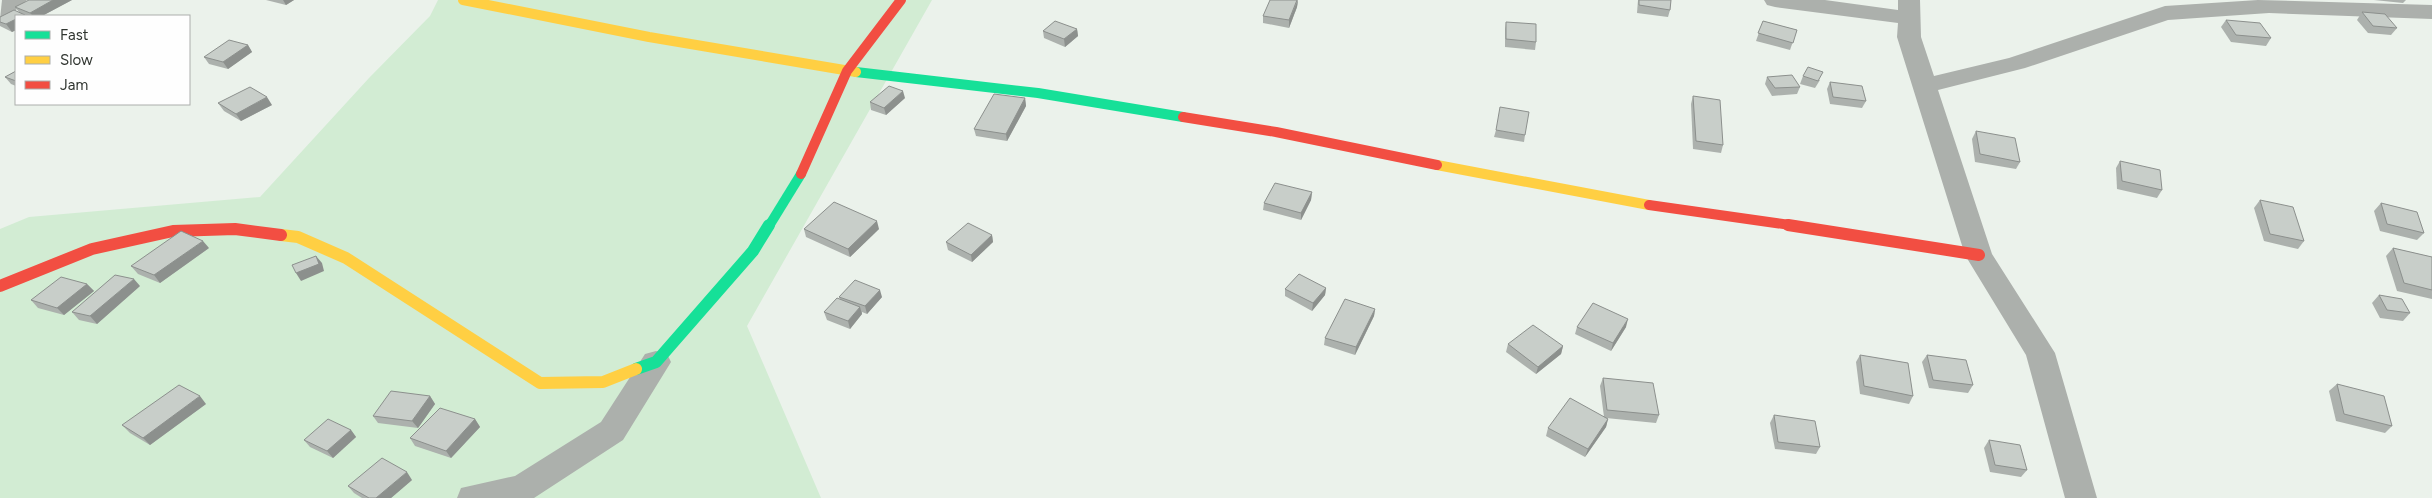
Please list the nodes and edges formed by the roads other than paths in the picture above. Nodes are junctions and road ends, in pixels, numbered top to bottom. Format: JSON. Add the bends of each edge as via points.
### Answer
{"nodes":[{"id":1,"x":16,"y":0,"type":"edge"},
{"id":2,"x":463,"y":0,"type":"edge"},
{"id":3,"x":901,"y":0,"type":"edge"},
{"id":4,"x":1775,"y":0,"type":"edge"},
{"id":5,"x":488,"y":2,"type":"edge"},
{"id":6,"x":1909,"y":9,"type":"edge"},
{"id":7,"x":0,"y":12,"type":"edge"},
{"id":8,"x":2432,"y":12,"type":"edge"},
{"id":9,"x":846,"y":71,"type":"junction"},
{"id":10,"x":1924,"y":86,"type":"junction"},
{"id":11,"x":1980,"y":254,"type":"junction"},
{"id":12,"x":0,"y":286,"type":"edge"},
{"id":13,"x":656,"y":362,"type":"junction"},
{"id":14,"x":473,"y":498,"type":"edge"},
{"id":15,"x":2081,"y":498,"type":"edge"}],
"edges":[{"from":1,"to":7,"type":"street"},
{"from":2,"to":5,"type":"street"},
{"from":3,"to":9,"type":"street"},
{"from":4,"to":6,"type":"street"},
{"from":5,"to":9,"type":"street","via":[[649,37]]},
{"from":6,"to":10,"type":"street","via":[[1909,37]]},
{"from":8,"to":10,"type":"street","via":[[2269,6],[2165,13],[2017,63]]},
{"from":9,"to":11,"type":"street","via":[[1048,94],[1276,132],[1618,201]]},
{"from":9,"to":13,"type":"street","via":[[798,182],[753,252]]},
{"from":10,"to":11,"type":"street"},
{"from":11,"to":15,"type":"street","via":[[2040,353]]},
{"from":12,"to":13,"type":"street","via":[[92,249],[173,231],[235,229],[298,237],[346,258],[540,383],[603,382]]},
{"from":13,"to":14,"type":"street","via":[[612,431],[523,488]]}]}
